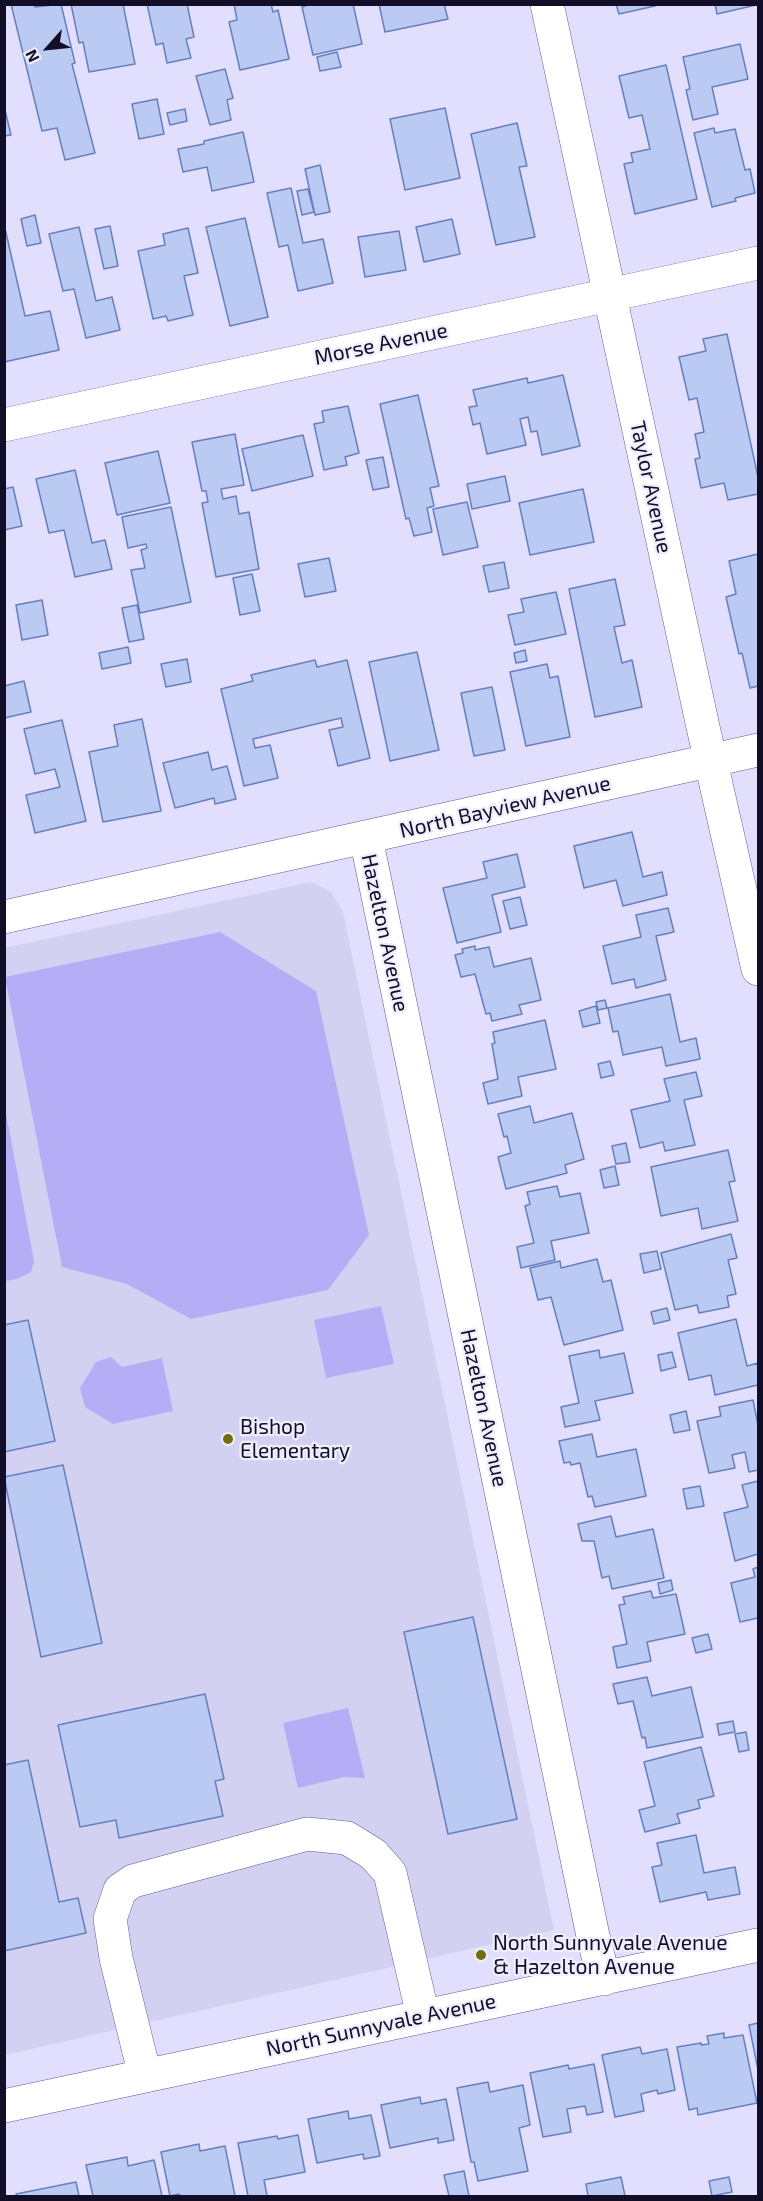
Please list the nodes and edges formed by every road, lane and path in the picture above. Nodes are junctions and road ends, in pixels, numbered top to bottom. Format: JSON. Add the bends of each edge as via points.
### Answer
{"nodes":[{"id":1,"x":547,"y":4,"type":"edge"},
{"id":2,"x":759,"y":263,"type":"edge"},
{"id":3,"x":610,"y":294,"type":"junction"},
{"id":4,"x":4,"y":425,"type":"edge"},
{"id":5,"x":759,"y":750,"type":"edge"},
{"id":6,"x":712,"y":760,"type":"junction"},
{"id":7,"x":366,"y":838,"type":"junction"},
{"id":8,"x":4,"y":917,"type":"edge"},
{"id":9,"x":759,"y":969,"type":"edge"},
{"id":10,"x":759,"y":1945,"type":"edge"},
{"id":11,"x":604,"y":1978,"type":"junction"},
{"id":12,"x":423,"y":2016,"type":"junction"},
{"id":13,"x":144,"y":2076,"type":"junction"},
{"id":14,"x":4,"y":2106,"type":"edge"}],
"edges":[{"from":1,"to":3,"type":"street","name":"Taylor Avenue"},
{"from":2,"to":3,"type":"street","name":"Morse Avenue"},
{"from":3,"to":4,"type":"street","name":"Morse Avenue"},
{"from":3,"to":6,"type":"street","name":"Taylor Avenue"},
{"from":5,"to":6,"type":"street","name":"North Bayview Avenue"},
{"from":6,"to":7,"type":"street","name":"North Bayview Avenue"},
{"from":6,"to":9,"type":"street","name":"Taylor Avenue"},
{"from":7,"to":8,"type":"street","name":"North Bayview Avenue"},
{"from":7,"to":11,"type":"street","name":"Hazelton Avenue"},
{"from":10,"to":11,"type":"street","name":"North Sunnyvale Avenue"},
{"from":11,"to":12,"type":"street","name":"North Sunnyvale Avenue"},
{"from":12,"to":13,"type":"street","name":"North Sunnyvale Avenue"},
{"from":12,"to":13,"type":"street","via":[[390,1873],[374,1854],[348,1838],[307,1834],[133,1881],[120,1890],[110,1919],[111,1929]]},
{"from":13,"to":14,"type":"street","name":"North Sunnyvale Avenue"}]}
